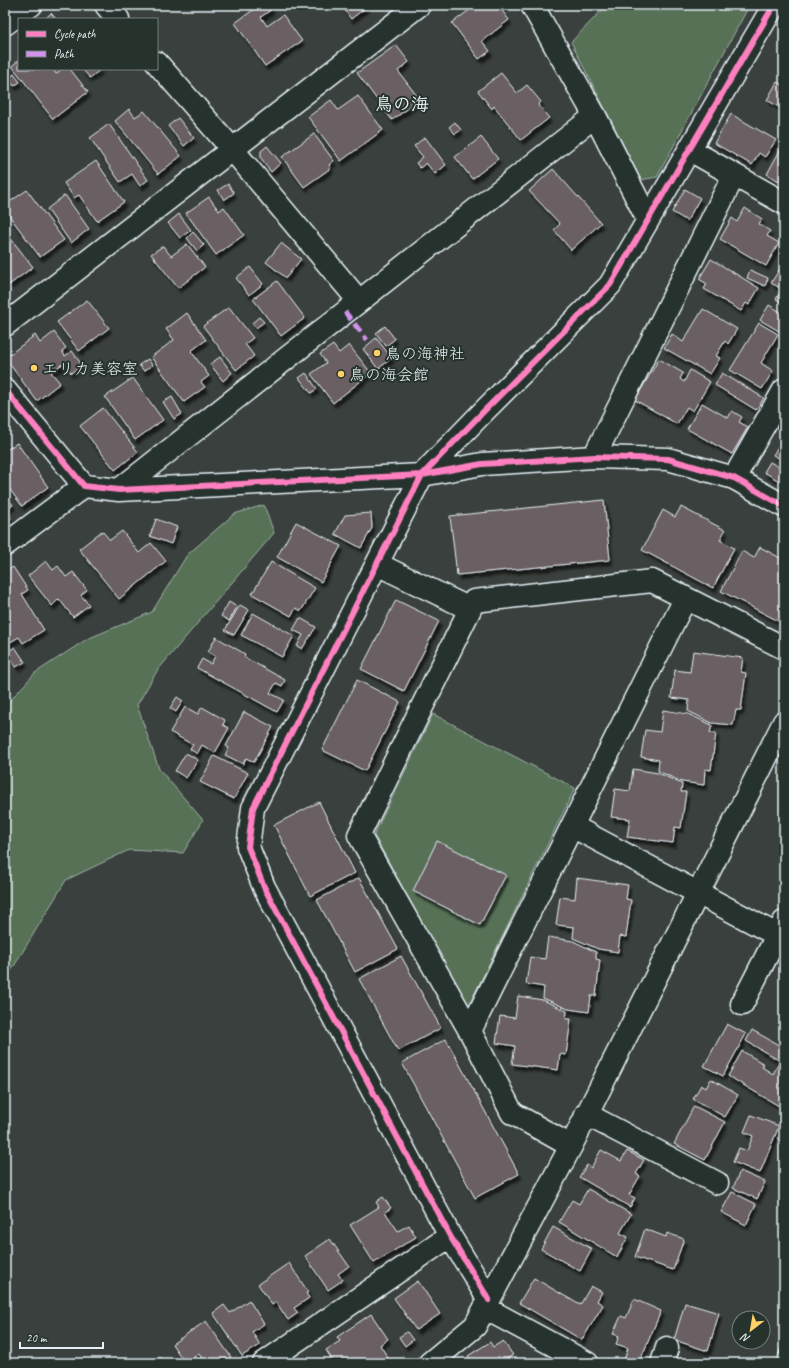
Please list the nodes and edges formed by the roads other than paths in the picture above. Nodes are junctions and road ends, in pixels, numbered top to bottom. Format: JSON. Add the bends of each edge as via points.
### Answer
{"nodes":[{"id":1,"x":30,"y":5,"type":"edge"},
{"id":2,"x":106,"y":5,"type":"edge"},
{"id":3,"x":419,"y":5,"type":"edge"},
{"id":4,"x":532,"y":5,"type":"edge"},
{"id":5,"x":774,"y":5,"type":"edge"},
{"id":6,"x":117,"y":18,"type":"edge"},
{"id":7,"x":5,"y":24,"type":"edge"},
{"id":8,"x":158,"y":64,"type":"edge"},
{"id":9,"x":595,"y":116,"type":"junction"},
{"id":10,"x":234,"y":150,"type":"junction"},
{"id":11,"x":690,"y":150,"type":"junction"},
{"id":12,"x":734,"y":175,"type":"junction"},
{"id":13,"x":784,"y":203,"type":"edge"},
{"id":14,"x":648,"y":220,"type":"junction"},
{"id":15,"x":359,"y":301,"type":"junction"},
{"id":16,"x":5,"y":326,"type":"edge"},
{"id":17,"x":5,"y":390,"type":"edge"},
{"id":18,"x":784,"y":390,"type":"edge"},
{"id":19,"x":594,"y":457,"type":"junction"},
{"id":20,"x":422,"y":476,"type":"junction"},
{"id":21,"x":734,"y":478,"type":"junction"},
{"id":22,"x":84,"y":486,"type":"junction"},
{"id":23,"x":120,"y":490,"type":"junction"},
{"id":24,"x":784,"y":506,"type":"edge"},
{"id":25,"x":5,"y":545,"type":"edge"},
{"id":26,"x":377,"y":564,"type":"junction"},
{"id":27,"x":685,"y":599,"type":"junction"},
{"id":28,"x":470,"y":609,"type":"junction"},
{"id":29,"x":784,"y":648,"type":"edge"},
{"id":30,"x":784,"y":722,"type":"edge"},
{"id":31,"x":572,"y":826,"type":"junction"},
{"id":32,"x":698,"y":893,"type":"junction"},
{"id":33,"x":781,"y":929,"type":"edge"},
{"id":34,"x":742,"y":1004,"type":"dead end"},
{"id":35,"x":470,"y":1031,"type":"junction"},
{"id":36,"x":586,"y":1114,"type":"junction"},
{"id":37,"x":571,"y":1146,"type":"junction"},
{"id":38,"x":717,"y":1183,"type":"dead end"},
{"id":39,"x":450,"y":1236,"type":"junction"},
{"id":40,"x":487,"y":1304,"type":"junction"},
{"id":41,"x":264,"y":1363,"type":"edge"},
{"id":42,"x":430,"y":1363,"type":"edge"},
{"id":43,"x":586,"y":1363,"type":"edge"}],
"edges":[{"from":1,"to":7,"type":"street"},
{"from":2,"to":6,"type":"street"},
{"from":3,"to":10,"type":"street"},
{"from":4,"to":9,"type":"street"},
{"from":5,"to":11,"type":"street"},
{"from":8,"to":10,"type":"street"},
{"from":9,"to":14,"type":"street"},
{"from":9,"to":15,"type":"street"},
{"from":10,"to":15,"type":"street"},
{"from":10,"to":16,"type":"street"},
{"from":11,"to":12,"type":"street"},
{"from":11,"to":14,"type":"street"},
{"from":12,"to":13,"type":"street"},
{"from":12,"to":19,"type":"street"},
{"from":14,"to":20,"type":"street","via":[[610,285]]},
{"from":15,"to":23,"type":"street"},
{"from":17,"to":22,"type":"street"},
{"from":18,"to":21,"type":"street"},
{"from":19,"to":20,"type":"street","via":[[482,464]]},
{"from":19,"to":21,"type":"street","via":[[668,459]]},
{"from":20,"to":23,"type":"street"},
{"from":20,"to":26,"type":"street"},
{"from":21,"to":24,"type":"street"},
{"from":22,"to":23,"type":"street"},
{"from":22,"to":25,"type":"street"},
{"from":26,"to":28,"type":"street"},
{"from":26,"to":39,"type":"street","via":[[253,808],[248,847],[264,887]]},
{"from":27,"to":28,"type":"street","via":[[652,582],[474,601]]},
{"from":27,"to":29,"type":"street"},
{"from":27,"to":31,"type":"street"},
{"from":28,"to":35,"type":"street","via":[[359,835]]},
{"from":30,"to":32,"type":"street"},
{"from":31,"to":32,"type":"street"},
{"from":31,"to":35,"type":"street"},
{"from":32,"to":33,"type":"street"},
{"from":32,"to":36,"type":"street"},
{"from":33,"to":34,"type":"street"},
{"from":35,"to":37,"type":"street","via":[[512,1113]]},
{"from":36,"to":37,"type":"street"},
{"from":36,"to":38,"type":"street"},
{"from":37,"to":40,"type":"street"},
{"from":39,"to":40,"type":"street"},
{"from":39,"to":41,"type":"street"},
{"from":40,"to":42,"type":"street","via":[[475,1326]]},
{"from":40,"to":43,"type":"street"}]}
